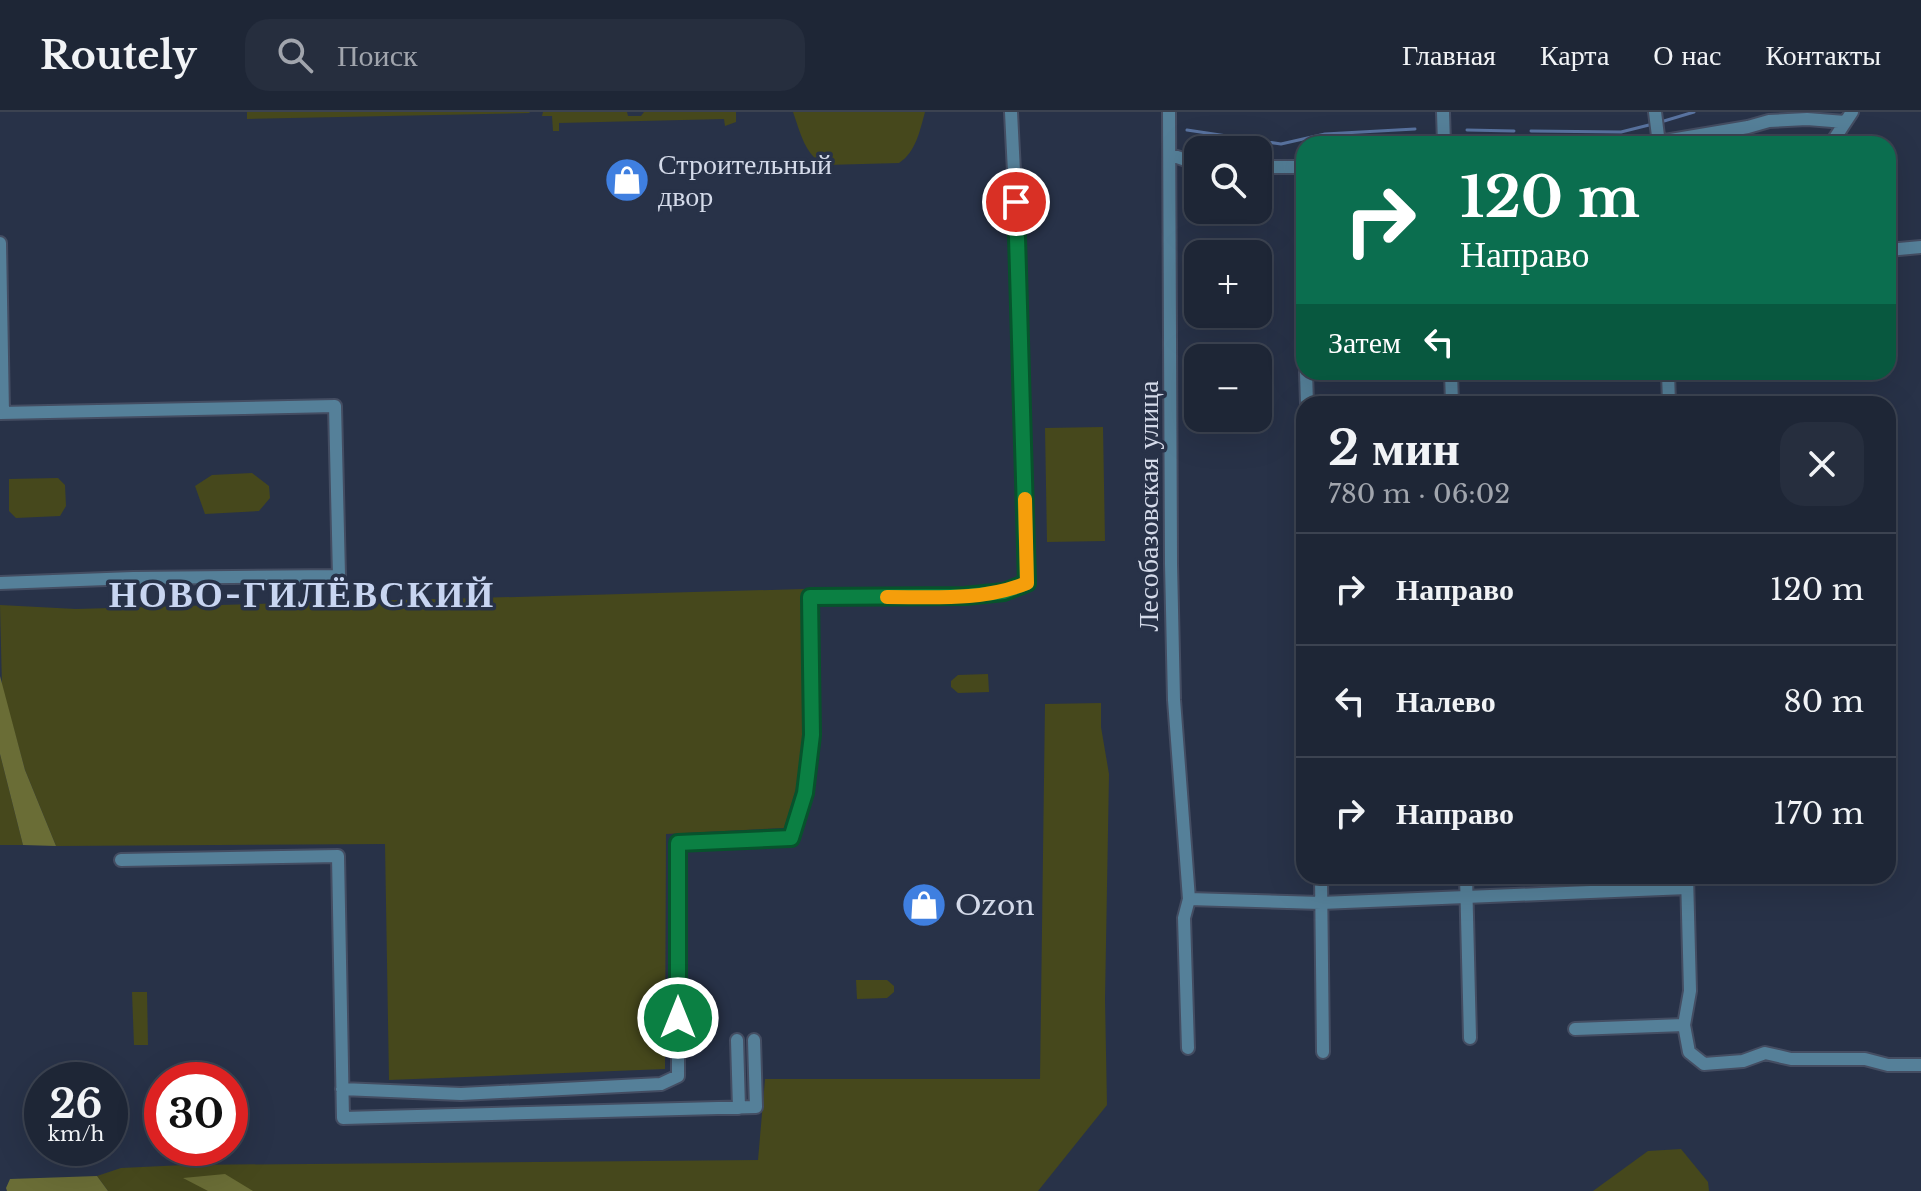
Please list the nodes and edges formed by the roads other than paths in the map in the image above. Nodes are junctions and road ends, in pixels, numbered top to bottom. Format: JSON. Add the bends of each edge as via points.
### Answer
{"nodes":[{"id":1,"x":1011,"y":112,"type":"edge"},
{"id":2,"x":1169,"y":112,"type":"edge"},
{"id":3,"x":1443,"y":112,"type":"edge"},
{"id":4,"x":1655,"y":112,"type":"edge"},
{"id":5,"x":1848,"y":117,"type":"edge"},
{"id":6,"x":1444,"y":136,"type":"edge"},
{"id":7,"x":1658,"y":136,"type":"edge"},
{"id":8,"x":1698,"y":136,"type":"edge"},
{"id":9,"x":1836,"y":136,"type":"edge"},
{"id":10,"x":1171,"y":155,"type":"junction"},
{"id":11,"x":1184,"y":159,"type":"edge"},
{"id":12,"x":1272,"y":167,"type":"edge"},
{"id":13,"x":1296,"y":167,"type":"edge"},
{"id":14,"x":0,"y":243,"type":"edge"},
{"id":15,"x":1921,"y":247,"type":"edge"},
{"id":16,"x":1896,"y":249,"type":"edge"},
{"id":17,"x":1,"y":413,"type":"edge"},
{"id":18,"x":0,"y":583,"type":"edge"},
{"id":19,"x":121,"y":860,"type":"dead end"},
{"id":20,"x":1321,"y":884,"type":"edge"},
{"id":21,"x":1466,"y":884,"type":"edge"},
{"id":22,"x":1658,"y":884,"type":"edge"},
{"id":23,"x":1687,"y":884,"type":"edge"},
{"id":24,"x":1467,"y":897,"type":"junction"},
{"id":25,"x":1189,"y":899,"type":"junction"},
{"id":26,"x":1321,"y":903,"type":"junction"},
{"id":27,"x":1684,"y":1025,"type":"junction"},
{"id":28,"x":1575,"y":1029,"type":"dead end"},
{"id":29,"x":1470,"y":1038,"type":"dead end"},
{"id":30,"x":737,"y":1040,"type":"dead end"},
{"id":31,"x":754,"y":1040,"type":"dead end"},
{"id":32,"x":1188,"y":1048,"type":"dead end"},
{"id":33,"x":1323,"y":1052,"type":"dead end"},
{"id":34,"x":1921,"y":1065,"type":"edge"},
{"id":35,"x":342,"y":1089,"type":"junction"},
{"id":36,"x":739,"y":1108,"type":"junction"}],
"edges":[{"from":1,"to":35,"type":"street","via":[[1027,583],[1004,592],[965,596],[810,597],[812,735],[805,793],[791,838],[678,843],[678,1076],[661,1084],[461,1094]]},
{"from":2,"to":10,"type":"street","name":"Лесобазовская улица"},
{"from":3,"to":6,"type":"street"},
{"from":4,"to":7,"type":"street"},
{"from":5,"to":8,"type":"street","via":[[1769,121]]},
{"from":5,"to":9,"type":"street"},
{"from":10,"to":11,"type":"street"},
{"from":10,"to":25,"type":"street","name":"Лесобазовская улица","via":[[1174,700]]},
{"from":12,"to":13,"type":"street"},
{"from":14,"to":17,"type":"street"},
{"from":15,"to":16,"type":"street"},
{"from":17,"to":18,"type":"street","via":[[335,406],[339,576]]},
{"from":19,"to":35,"type":"street","via":[[338,856]]},
{"from":20,"to":26,"type":"street"},
{"from":21,"to":24,"type":"street"},
{"from":22,"to":24,"type":"street"},
{"from":23,"to":27,"type":"street","via":[[1690,991]]},
{"from":24,"to":26,"type":"street"},
{"from":24,"to":29,"type":"street"},
{"from":25,"to":26,"type":"street"},
{"from":25,"to":32,"type":"street","name":"Лесобазовская улица","via":[[1184,918]]},
{"from":26,"to":33,"type":"street"},
{"from":27,"to":28,"type":"street"},
{"from":27,"to":34,"type":"street","via":[[1689,1052],[1704,1064],[1765,1053]]},
{"from":30,"to":36,"type":"street"},
{"from":31,"to":36,"type":"street","via":[[756,1107]]},
{"from":35,"to":36,"type":"street","via":[[343,1118]]}]}
